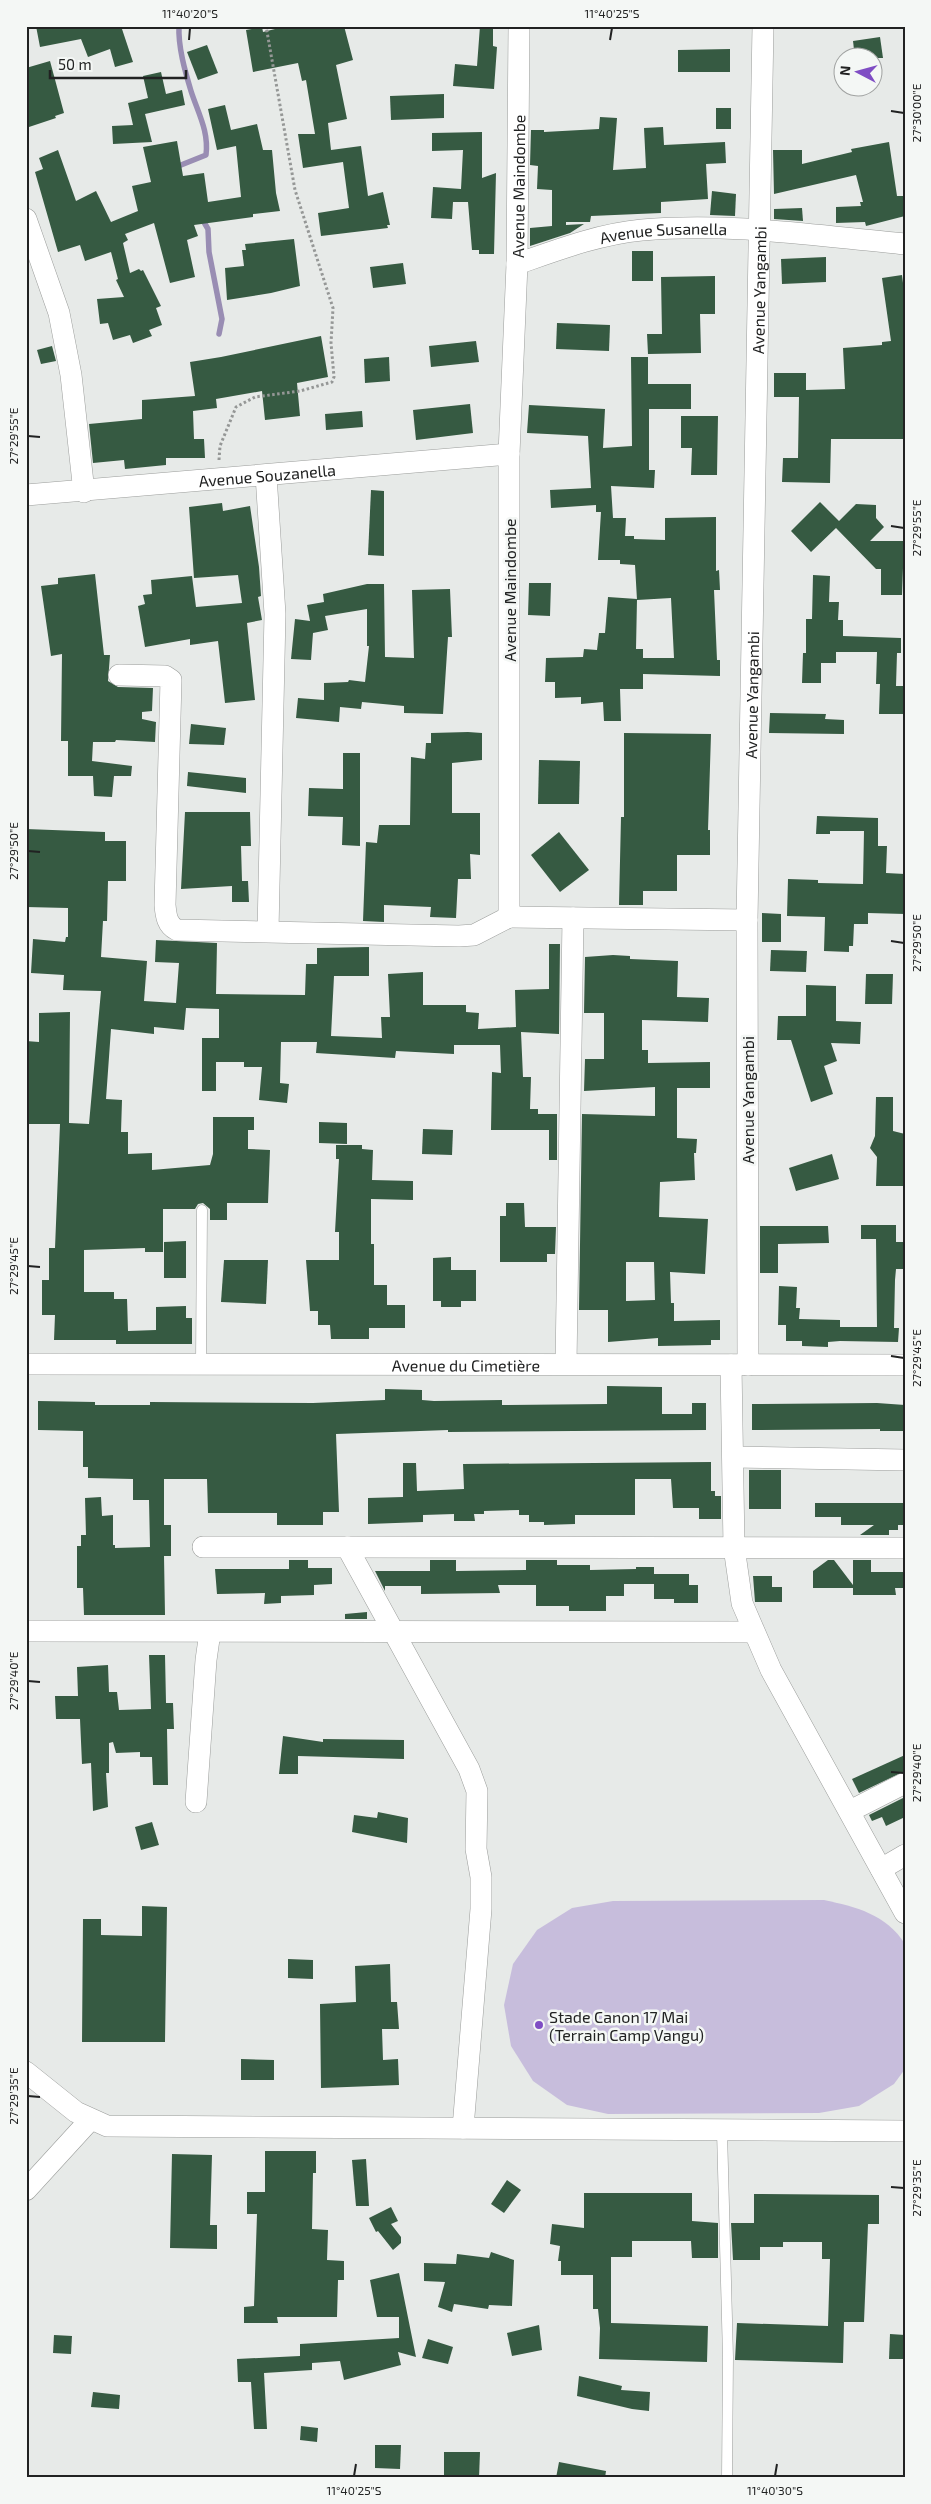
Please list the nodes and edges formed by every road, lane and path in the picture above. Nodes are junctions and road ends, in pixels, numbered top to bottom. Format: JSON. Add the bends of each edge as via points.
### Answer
{"nodes":[{"id":1,"x":266,"y":26,"type":"edge"},
{"id":2,"x":520,"y":26,"type":"edge"},
{"id":3,"x":762,"y":26,"type":"edge"},
{"id":4,"x":26,"y":219,"type":"edge"},
{"id":5,"x":758,"y":231,"type":"junction"},
{"id":6,"x":905,"y":244,"type":"edge"},
{"id":7,"x":517,"y":264,"type":"junction"},
{"id":8,"x":510,"y":454,"type":"junction"},
{"id":9,"x":266,"y":475,"type":"junction"},
{"id":10,"x":218,"y":480,"type":"junction"},
{"id":11,"x":84,"y":492,"type":"junction"},
{"id":12,"x":26,"y":495,"type":"edge"},
{"id":13,"x":119,"y":675,"type":"dead end"},
{"id":14,"x":509,"y":917,"type":"junction"},
{"id":15,"x":574,"y":918,"type":"junction"},
{"id":16,"x":747,"y":920,"type":"junction"},
{"id":17,"x":268,"y":932,"type":"junction"},
{"id":18,"x":202,"y":1210,"type":"dead end"},
{"id":19,"x":26,"y":1364,"type":"edge"},
{"id":20,"x":201,"y":1364,"type":"junction"},
{"id":21,"x":566,"y":1364,"type":"junction"},
{"id":22,"x":740,"y":1365,"type":"junction"},
{"id":23,"x":905,"y":1365,"type":"edge"},
{"id":24,"x":733,"y":1457,"type":"junction"},
{"id":25,"x":905,"y":1460,"type":"edge"},
{"id":26,"x":203,"y":1547,"type":"dead end"},
{"id":27,"x":347,"y":1547,"type":"junction"},
{"id":28,"x":734,"y":1547,"type":"junction"},
{"id":29,"x":905,"y":1548,"type":"edge"},
{"id":30,"x":26,"y":1631,"type":"edge"},
{"id":31,"x":210,"y":1632,"type":"junction"},
{"id":32,"x":753,"y":1632,"type":"junction"},
{"id":33,"x":396,"y":1633,"type":"junction"},
{"id":34,"x":905,"y":1783,"type":"edge"},
{"id":35,"x":196,"y":1802,"type":"dead end"},
{"id":36,"x":850,"y":1811,"type":"junction"},
{"id":37,"x":905,"y":1855,"type":"edge"},
{"id":38,"x":881,"y":1869,"type":"junction"},
{"id":39,"x":905,"y":1913,"type":"edge"},
{"id":40,"x":26,"y":2072,"type":"edge"},
{"id":41,"x":90,"y":2120,"type":"junction"},
{"id":42,"x":901,"y":2125,"type":"edge"},
{"id":43,"x":463,"y":2128,"type":"junction"},
{"id":44,"x":722,"y":2131,"type":"junction"},
{"id":45,"x":26,"y":2190,"type":"edge"},
{"id":46,"x":727,"y":2478,"type":"edge"}],
"edges":[{"from":1,"to":10,"type":"path","via":[[295,190],[333,308],[331,343],[334,377],[332,382],[321,387],[255,397],[236,407],[220,446]]},
{"from":2,"to":7,"type":"street","name":"Avenue Maindombe"},
{"from":3,"to":5,"type":"street","name":"Avenue Yangambi"},
{"from":4,"to":11,"type":"street","via":[[58,313],[71,375]]},
{"from":5,"to":6,"type":"street","name":"Avenue Susanella"},
{"from":5,"to":7,"type":"street","name":"Avenue Susanella","via":[[641,230],[572,245]]},
{"from":5,"to":16,"type":"street","name":"Avenue Yangambi"},
{"from":7,"to":8,"type":"street","name":"Avenue Maindombe"},
{"from":8,"to":9,"type":"street","name":"Avenue Souzanella"},
{"from":8,"to":14,"type":"street","name":"Avenue Maindombe"},
{"from":9,"to":10,"type":"street","name":"Avenue Souzanella"},
{"from":9,"to":17,"type":"street","via":[[275,614]]},
{"from":10,"to":11,"type":"street","name":"Avenue Souzanella"},
{"from":11,"to":12,"type":"street","name":"Avenue Souzanella"},
{"from":13,"to":17,"type":"street","via":[[165,676],[171,680],[168,921],[177,930]]},
{"from":14,"to":15,"type":"street"},
{"from":14,"to":17,"type":"street","via":[[474,935],[459,936]]},
{"from":15,"to":16,"type":"street"},
{"from":15,"to":21,"type":"street"},
{"from":16,"to":22,"type":"street","name":"Avenue Yangambi"},
{"from":18,"to":20,"type":"lane"},
{"from":19,"to":20,"type":"street","name":"Avenue du Cimetière"},
{"from":20,"to":21,"type":"street","name":"Avenue du Cimetière"},
{"from":21,"to":22,"type":"street","name":"Avenue du Cimetière"},
{"from":22,"to":23,"type":"street","name":"Avenue du Cimetière"},
{"from":22,"to":24,"type":"street","name":"Avenue Yangambi"},
{"from":24,"to":25,"type":"street"},
{"from":24,"to":28,"type":"street","name":"Avenue Yangambi"},
{"from":26,"to":27,"type":"street"},
{"from":27,"to":28,"type":"street"},
{"from":27,"to":33,"type":"street"},
{"from":28,"to":29,"type":"street"},
{"from":28,"to":32,"type":"street","name":"Avenue Yangambi","via":[[742,1603]]},
{"from":30,"to":31,"type":"street"},
{"from":31,"to":33,"type":"street"},
{"from":31,"to":35,"type":"street"},
{"from":32,"to":33,"type":"street"},
{"from":32,"to":36,"type":"street","name":"Avenue Yangambi"},
{"from":33,"to":43,"type":"street","via":[[469,1769],[477,1791],[476,1849],[482,1908]]},
{"from":34,"to":36,"type":"street"},
{"from":36,"to":38,"type":"street","name":"Avenue Yangambi"},
{"from":37,"to":38,"type":"street"},
{"from":38,"to":39,"type":"street","name":"Avenue Yangambi"},
{"from":40,"to":41,"type":"street"},
{"from":41,"to":43,"type":"street","via":[[107,2126]]},
{"from":41,"to":45,"type":"street"},
{"from":42,"to":44,"type":"street"},
{"from":43,"to":44,"type":"street"},
{"from":44,"to":46,"type":"lane","via":[[728,2357]]}]}
